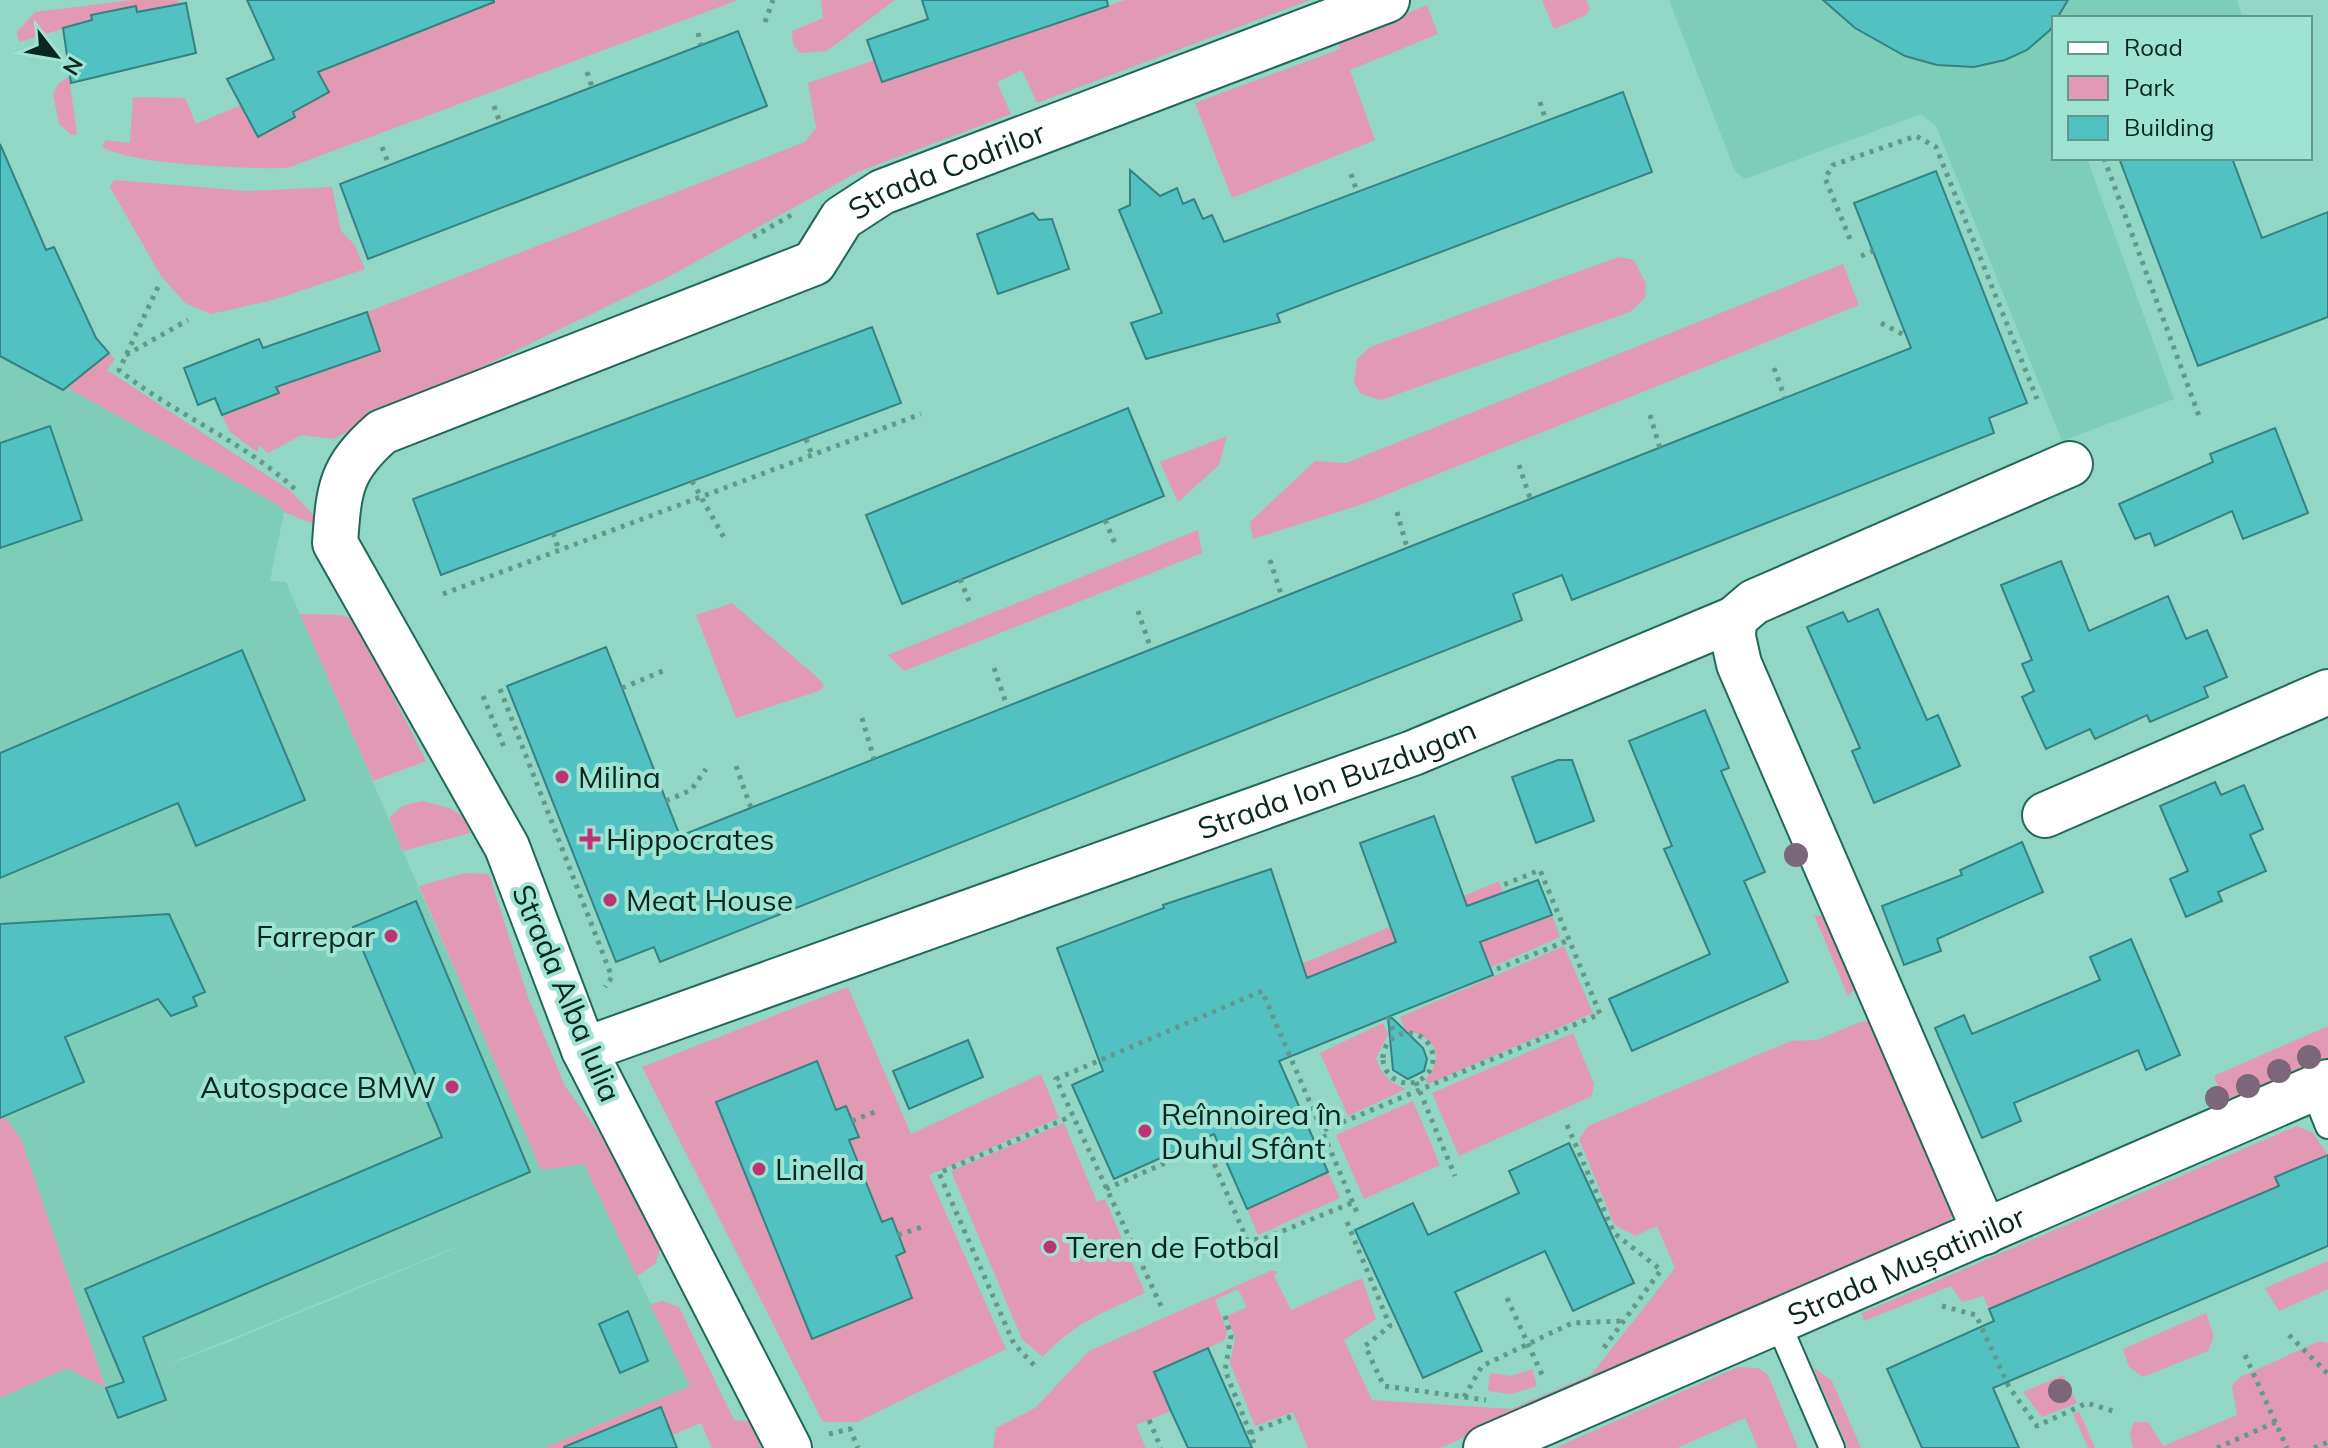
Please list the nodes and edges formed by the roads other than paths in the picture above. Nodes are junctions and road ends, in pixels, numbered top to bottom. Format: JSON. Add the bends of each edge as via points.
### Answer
{"nodes":[{"id":1,"x":1387,"y":0,"type":"edge"},
{"id":2,"x":2070,"y":464,"type":"dead end"},
{"id":3,"x":335,"y":538,"type":"joint"},
{"id":4,"x":1734,"y":619,"type":"junction"},
{"id":5,"x":2328,"y":692,"type":"edge"},
{"id":6,"x":2045,"y":815,"type":"dead end"},
{"id":7,"x":584,"y":1050,"type":"junction"},
{"id":8,"x":2323,"y":1099,"type":"edge"},
{"id":9,"x":1985,"y":1232,"type":"junction"},
{"id":10,"x":1778,"y":1323,"type":"junction"},
{"id":11,"x":789,"y":1448,"type":"edge"},
{"id":12,"x":1486,"y":1448,"type":"edge"},
{"id":13,"x":1832,"y":1448,"type":"edge"}],
"edges":[{"from":1,"to":3,"type":"street","name":"Strada Codrilor","via":[[882,192],[842,218],[814,263],[382,432],[355,456],[338,499]]},
{"from":2,"to":4,"type":"street","name":"Strada Ion Buzdugan","via":[[1754,602]]},
{"from":3,"to":7,"type":"street","name":"Strada Alba Iulia","via":[[507,847]]},
{"from":4,"to":7,"type":"street","name":"Strada Ion Buzdugan","via":[[1413,753]]},
{"from":4,"to":9,"type":"street","via":[[1739,664]]},
{"from":5,"to":6,"type":"street"},
{"from":7,"to":11,"type":"street","name":"Strada Alba Iulia"},
{"from":8,"to":9,"type":"street","name":"Strada Mușatinilor"},
{"from":9,"to":10,"type":"street","name":"Strada Mușatinilor"},
{"from":10,"to":12,"type":"street","name":"Strada Mușatinilor"},
{"from":10,"to":13,"type":"lane"}]}
